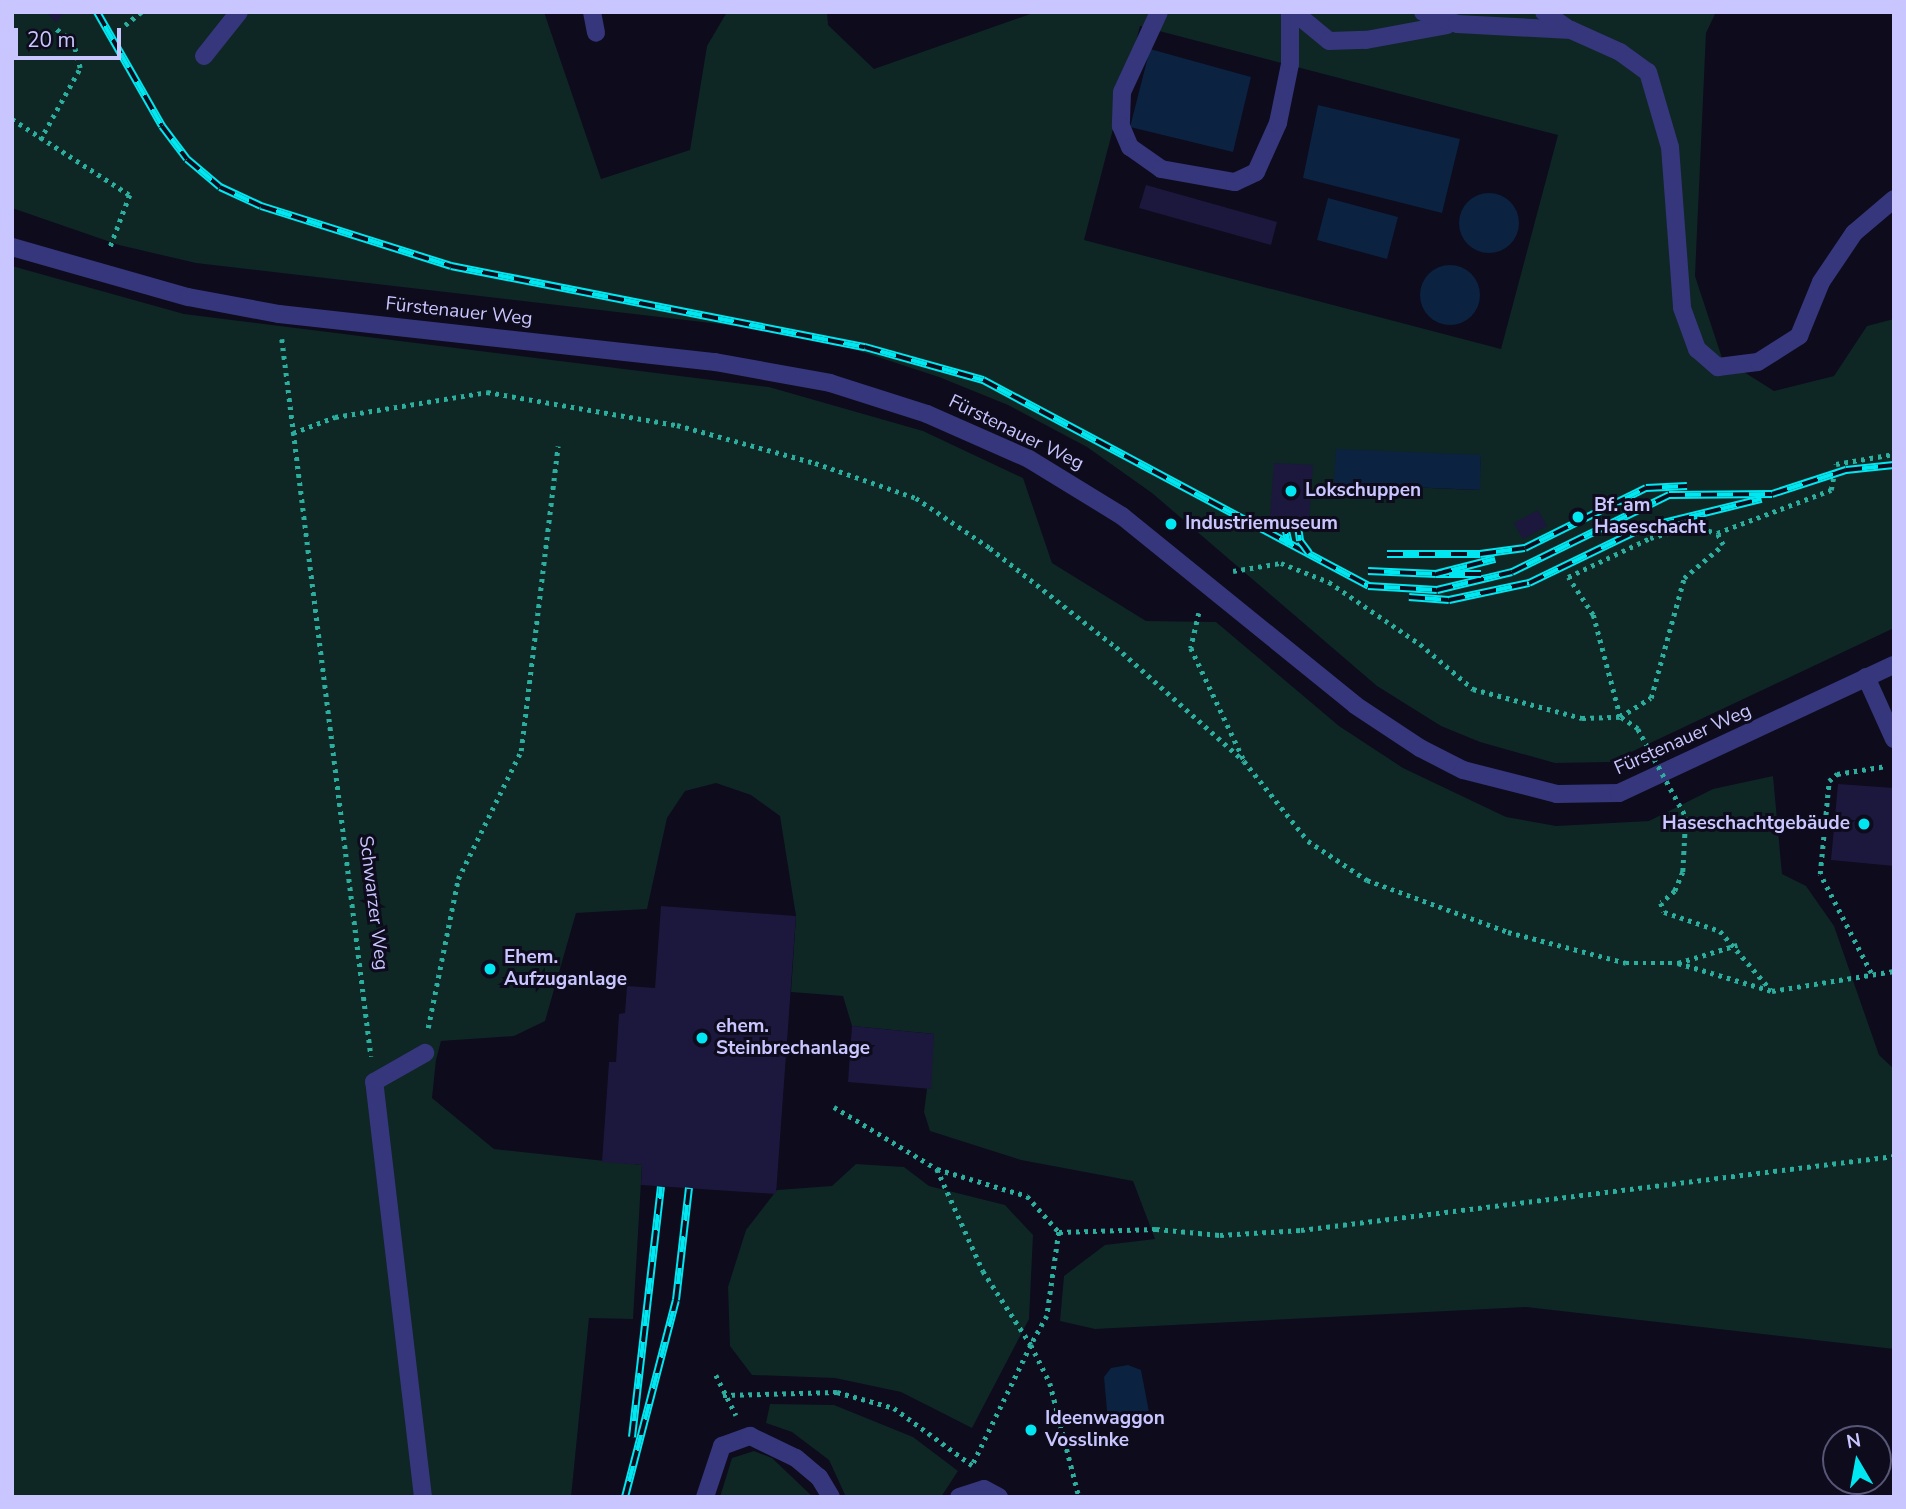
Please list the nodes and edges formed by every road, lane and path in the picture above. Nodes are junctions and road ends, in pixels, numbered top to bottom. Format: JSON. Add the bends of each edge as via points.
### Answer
{"nodes":[{"id":1,"x":141,"y":12,"type":"edge"},
{"id":2,"x":239,"y":12,"type":"edge"},
{"id":3,"x":593,"y":12,"type":"edge"},
{"id":4,"x":1159,"y":12,"type":"edge"},
{"id":5,"x":1292,"y":12,"type":"edge"},
{"id":6,"x":1423,"y":12,"type":"edge"},
{"id":7,"x":1544,"y":12,"type":"edge"},
{"id":8,"x":1457,"y":24,"type":"junction"},
{"id":9,"x":125,"y":25,"type":"dead end"},
{"id":10,"x":53,"y":27,"type":"dead end"},
{"id":11,"x":1571,"y":30,"type":"junction"},
{"id":12,"x":596,"y":33,"type":"dead end"},
{"id":13,"x":204,"y":56,"type":"dead end"},
{"id":14,"x":12,"y":120,"type":"edge"},
{"id":15,"x":40,"y":140,"type":"junction"},
{"id":16,"x":1894,"y":199,"type":"edge"},
{"id":17,"x":12,"y":247,"type":"edge"},
{"id":18,"x":108,"y":253,"type":"dead end"},
{"id":19,"x":279,"y":314,"type":"junction"},
{"id":20,"x":293,"y":433,"type":"junction"},
{"id":21,"x":558,"y":446,"type":"dead end"},
{"id":22,"x":1894,"y":454,"type":"edge"},
{"id":23,"x":1717,"y":533,"type":"junction"},
{"id":24,"x":1241,"y":580,"type":"dead end"},
{"id":25,"x":1209,"y":585,"type":"junction"},
{"id":26,"x":1894,"y":665,"type":"edge"},
{"id":27,"x":1866,"y":677,"type":"junction"},
{"id":28,"x":1620,"y":717,"type":"junction"},
{"id":29,"x":1894,"y":739,"type":"edge"},
{"id":30,"x":1660,"y":751,"type":"dead end"},
{"id":31,"x":1648,"y":757,"type":"dead end"},
{"id":32,"x":1244,"y":761,"type":"junction"},
{"id":33,"x":1894,"y":765,"type":"edge"},
{"id":34,"x":1738,"y":945,"type":"junction"},
{"id":35,"x":1678,"y":963,"type":"junction"},
{"id":36,"x":1894,"y":971,"type":"edge"},
{"id":37,"x":1871,"y":973,"type":"junction"},
{"id":38,"x":1772,"y":991,"type":"junction"},
{"id":39,"x":425,"y":1053,"type":"joint"},
{"id":40,"x":374,"y":1082,"type":"junction"},
{"id":41,"x":834,"y":1107,"type":"dead end"},
{"id":42,"x":1894,"y":1156,"type":"edge"},
{"id":43,"x":937,"y":1169,"type":"junction"},
{"id":44,"x":1059,"y":1232,"type":"junction"},
{"id":45,"x":1031,"y":1345,"type":"junction"},
{"id":46,"x":716,"y":1375,"type":"dead end"},
{"id":47,"x":723,"y":1395,"type":"junction"},
{"id":48,"x":750,"y":1436,"type":"junction"},
{"id":49,"x":972,"y":1465,"type":"junction"},
{"id":50,"x":962,"y":1494,"type":"edge"},
{"id":51,"x":424,"y":1497,"type":"edge"},
{"id":52,"x":705,"y":1497,"type":"edge"},
{"id":53,"x":831,"y":1497,"type":"edge"},
{"id":54,"x":999,"y":1497,"type":"edge"},
{"id":55,"x":1079,"y":1497,"type":"edge"}],
"edges":[{"from":1,"to":9,"type":"path"},
{"from":2,"to":13,"type":"street"},
{"from":3,"to":12,"type":"street"},
{"from":4,"to":5,"type":"street","via":[[1122,92],[1121,126],[1130,147],[1161,169],[1235,182],[1256,172],[1279,123],[1290,64]]},
{"from":5,"to":8,"type":"street","via":[[1329,41]]},
{"from":6,"to":8,"type":"street"},
{"from":7,"to":11,"type":"street"},
{"from":8,"to":11,"type":"street"},
{"from":10,"to":15,"type":"path","via":[[74,42],[80,68]]},
{"from":11,"to":16,"type":"street","via":[[1620,52],[1648,72],[1670,146],[1682,308],[1697,349],[1718,367],[1758,362],[1799,336],[1821,282],[1854,233]]},
{"from":14,"to":15,"type":"path"},
{"from":15,"to":18,"type":"path","via":[[130,195]]},
{"from":17,"to":19,"type":"street","name":"Fürstenauer Weg","via":[[175,294]]},
{"from":19,"to":20,"type":"path","name":"Schwarzer Weg"},
{"from":19,"to":25,"type":"street","name":"Fürstenauer Weg","via":[[715,362],[877,397],[978,435],[1052,472],[1122,516]]},
{"from":20,"to":32,"type":"path","via":[[335,417],[486,392],[677,425],[903,493],[1000,556],[1116,648]]},
{"from":20,"to":40,"type":"path","name":"Schwarzer Weg"},
{"from":21,"to":39,"type":"path","via":[[521,751],[458,879],[439,952]]},
{"from":22,"to":23,"type":"path","via":[[1836,464],[1831,489]]},
{"from":23,"to":28,"type":"path","via":[[1723,545],[1684,578],[1651,698]]},
{"from":23,"to":28,"type":"path","via":[[1692,526],[1650,538],[1569,577],[1593,615]]},
{"from":24,"to":28,"type":"path","via":[[1231,571],[1281,563],[1329,582],[1420,643],[1473,689],[1582,718]]},
{"from":25,"to":27,"type":"street","name":"Fürstenauer Weg","via":[[1355,705],[1420,748],[1463,770],[1557,794],[1619,793]]},
{"from":25,"to":32,"type":"path","via":[[1191,648]]},
{"from":26,"to":27,"type":"street","name":"Fürstenauer Weg"},
{"from":27,"to":29,"type":"street"},
{"from":28,"to":34,"type":"path","bridge":true,"via":[[1638,729],[1686,817],[1682,872],[1675,891],[1661,903],[1664,912],[1714,927]]},
{"from":30,"to":31,"type":"path"},
{"from":32,"to":35,"type":"path","via":[[1308,841],[1367,880],[1521,935],[1626,963]]},
{"from":33,"to":37,"type":"path","via":[[1837,774],[1829,780],[1820,874]]},
{"from":34,"to":35,"type":"path"},
{"from":34,"to":38,"type":"path"},
{"from":35,"to":38,"type":"path"},
{"from":36,"to":37,"type":"path"},
{"from":37,"to":38,"type":"path"},
{"from":39,"to":40,"type":"street"},
{"from":40,"to":51,"type":"street"},
{"from":41,"to":43,"type":"path"},
{"from":42,"to":44,"type":"path","via":[[1301,1230],[1220,1236],[1156,1229]]},
{"from":43,"to":44,"type":"path","via":[[1027,1196]]},
{"from":43,"to":45,"type":"path","via":[[983,1271]]},
{"from":44,"to":45,"type":"path","via":[[1047,1316]]},
{"from":45,"to":49,"type":"path"},
{"from":45,"to":55,"type":"path","via":[[1050,1383]]},
{"from":46,"to":47,"type":"path"},
{"from":47,"to":48,"type":"path"},
{"from":47,"to":49,"type":"path","via":[[837,1392],[894,1408]]},
{"from":48,"to":52,"type":"street","via":[[722,1446]]},
{"from":48,"to":53,"type":"street","via":[[796,1458],[819,1477]]},
{"from":49,"to":50,"type":"path"},
{"from":50,"to":54,"type":"street","via":[[984,1489]]}]}
